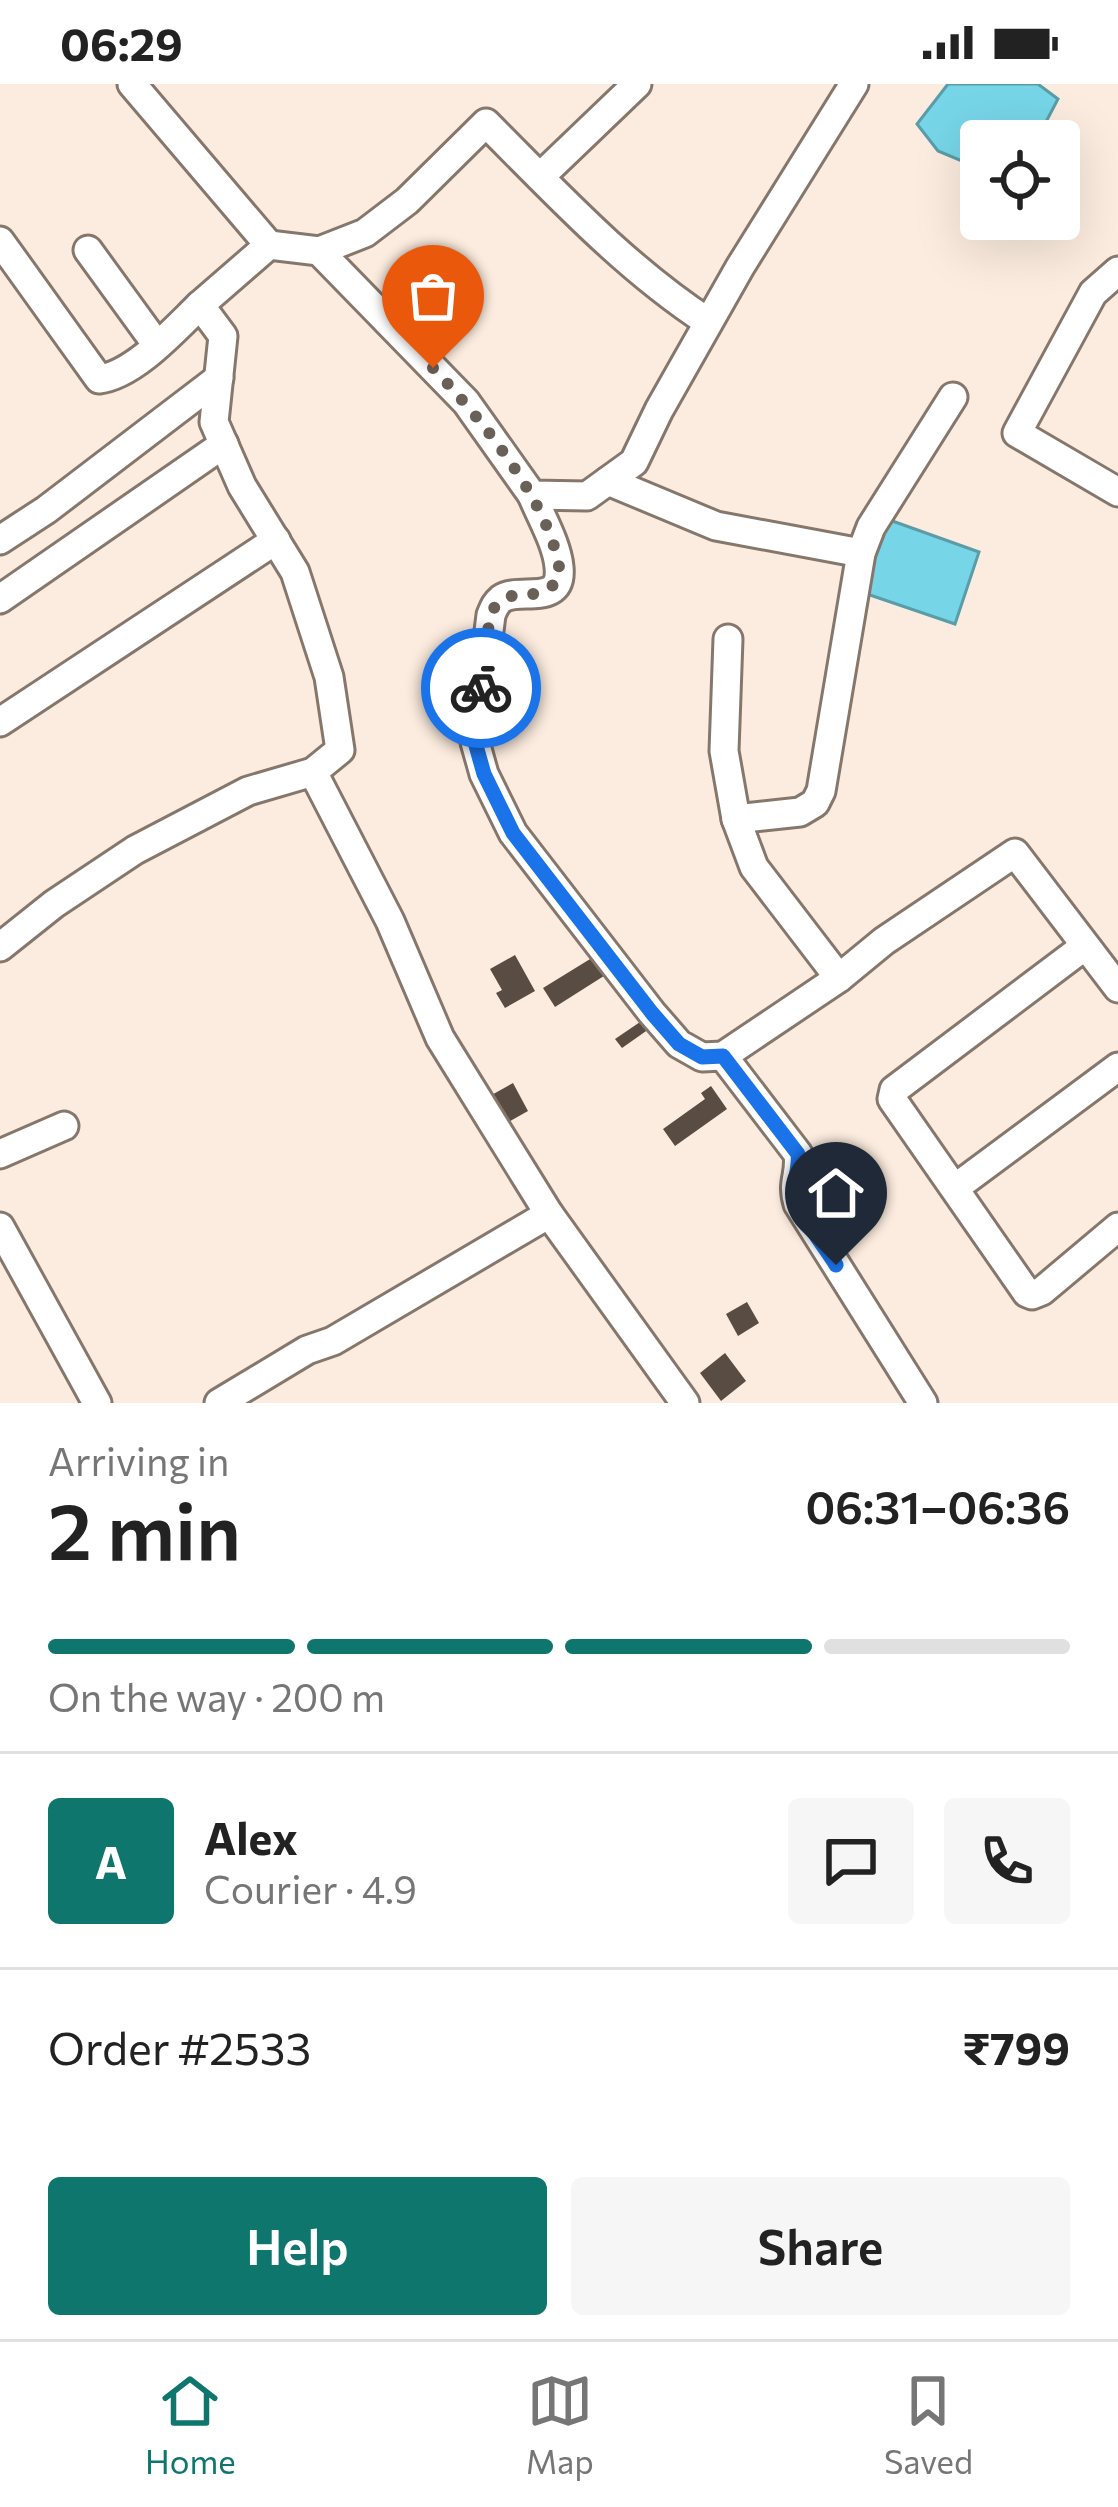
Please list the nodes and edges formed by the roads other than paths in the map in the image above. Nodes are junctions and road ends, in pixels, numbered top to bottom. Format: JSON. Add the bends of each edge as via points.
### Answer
{"nodes":[{"id":1,"x":132,"y":84,"type":"edge"},
{"id":2,"x":637,"y":84,"type":"edge"},
{"id":3,"x":854,"y":84,"type":"edge"},
{"id":4,"x":540,"y":177,"type":"junction"},
{"id":5,"x":0,"y":241,"type":"edge"},
{"id":6,"x":269,"y":245,"type":"junction"},
{"id":7,"x":88,"y":250,"type":"dead end"},
{"id":8,"x":320,"y":251,"type":"junction"},
{"id":9,"x":1118,"y":271,"type":"edge"},
{"id":10,"x":200,"y":305,"type":"junction"},
{"id":11,"x":708,"y":322,"type":"junction"},
{"id":12,"x":157,"y":346,"type":"junction"},
{"id":13,"x":220,"y":378,"type":"junction"},
{"id":14,"x":952,"y":397,"type":"dead end"},
{"id":15,"x":224,"y":444,"type":"junction"},
{"id":16,"x":608,"y":482,"type":"junction"},
{"id":17,"x":1118,"y":492,"type":"edge"},
{"id":18,"x":532,"y":495,"type":"junction"},
{"id":19,"x":0,"y":539,"type":"edge"},
{"id":20,"x":276,"y":540,"type":"junction"},
{"id":21,"x":861,"y":554,"type":"junction"},
{"id":22,"x":0,"y":599,"type":"edge"},
{"id":23,"x":728,"y":639,"type":"dead end"},
{"id":24,"x":0,"y":722,"type":"edge"},
{"id":25,"x":314,"y":772,"type":"junction"},
{"id":26,"x":736,"y":819,"type":"junction"},
{"id":27,"x":0,"y":946,"type":"edge"},
{"id":28,"x":1085,"y":946,"type":"junction"},
{"id":29,"x":838,"y":977,"type":"junction"},
{"id":30,"x":1118,"y":988,"type":"edge"},
{"id":31,"x":723,"y":1056,"type":"junction"},
{"id":32,"x":1118,"y":1067,"type":"edge"},
{"id":33,"x":64,"y":1126,"type":"dead end"},
{"id":34,"x":0,"y":1154,"type":"edge"},
{"id":35,"x":955,"y":1188,"type":"junction"},
{"id":36,"x":549,"y":1214,"type":"junction"},
{"id":37,"x":0,"y":1227,"type":"edge"},
{"id":38,"x":1118,"y":1228,"type":"edge"},
{"id":39,"x":97,"y":1403,"type":"edge"},
{"id":40,"x":219,"y":1403,"type":"edge"},
{"id":41,"x":685,"y":1403,"type":"edge"},
{"id":42,"x":923,"y":1403,"type":"edge"}],
"edges":[{"from":1,"to":6,"type":"street"},
{"from":2,"to":4,"type":"street"},
{"from":3,"to":11,"type":"street"},
{"from":4,"to":8,"type":"street","via":[[486,123],[407,201],[365,233]]},
{"from":4,"to":11,"type":"street","via":[[669,297]]},
{"from":5,"to":12,"type":"street","via":[[99,379]]},
{"from":6,"to":8,"type":"street"},
{"from":6,"to":10,"type":"street"},
{"from":7,"to":12,"type":"street"},
{"from":8,"to":18,"type":"street","via":[[466,402]]},
{"from":9,"to":17,"type":"street","via":[[1093,293],[1017,433]]},
{"from":10,"to":12,"type":"street"},
{"from":10,"to":13,"type":"street","via":[[223,336]]},
{"from":11,"to":16,"type":"street","via":[[634,462]]},
{"from":13,"to":15,"type":"street","via":[[214,422]]},
{"from":13,"to":19,"type":"street"},
{"from":14,"to":21,"type":"street"},
{"from":15,"to":20,"type":"street"},
{"from":15,"to":22,"type":"street"},
{"from":16,"to":18,"type":"street","via":[[587,496]]},
{"from":16,"to":21,"type":"street","via":[[716,526]]},
{"from":18,"to":31,"type":"street","via":[[560,574],[548,591],[502,598],[490,615],[475,742],[484,774],[513,833],[652,1013],[679,1044],[702,1057]]},
{"from":20,"to":24,"type":"street"},
{"from":20,"to":25,"type":"street","via":[[296,572],[329,677],[340,749]]},
{"from":21,"to":26,"type":"street","via":[[821,791],[800,812]]},
{"from":23,"to":26,"type":"street","via":[[724,751]]},
{"from":25,"to":27,"type":"street","via":[[248,791],[135,850]]},
{"from":25,"to":36,"type":"street","via":[[440,1038]]},
{"from":26,"to":29,"type":"street","via":[[754,867]]},
{"from":28,"to":29,"type":"street","via":[[1015,853]]},
{"from":28,"to":30,"type":"street"},
{"from":28,"to":35,"type":"street","via":[[892,1094]]},
{"from":29,"to":31,"type":"street"},
{"from":31,"to":42,"type":"street","via":[[798,1154],[798,1204]]},
{"from":32,"to":35,"type":"street"},
{"from":33,"to":34,"type":"street"},
{"from":35,"to":38,"type":"street","via":[[1032,1295]]},
{"from":36,"to":40,"type":"street"},
{"from":36,"to":41,"type":"street"},
{"from":37,"to":39,"type":"street"}]}
